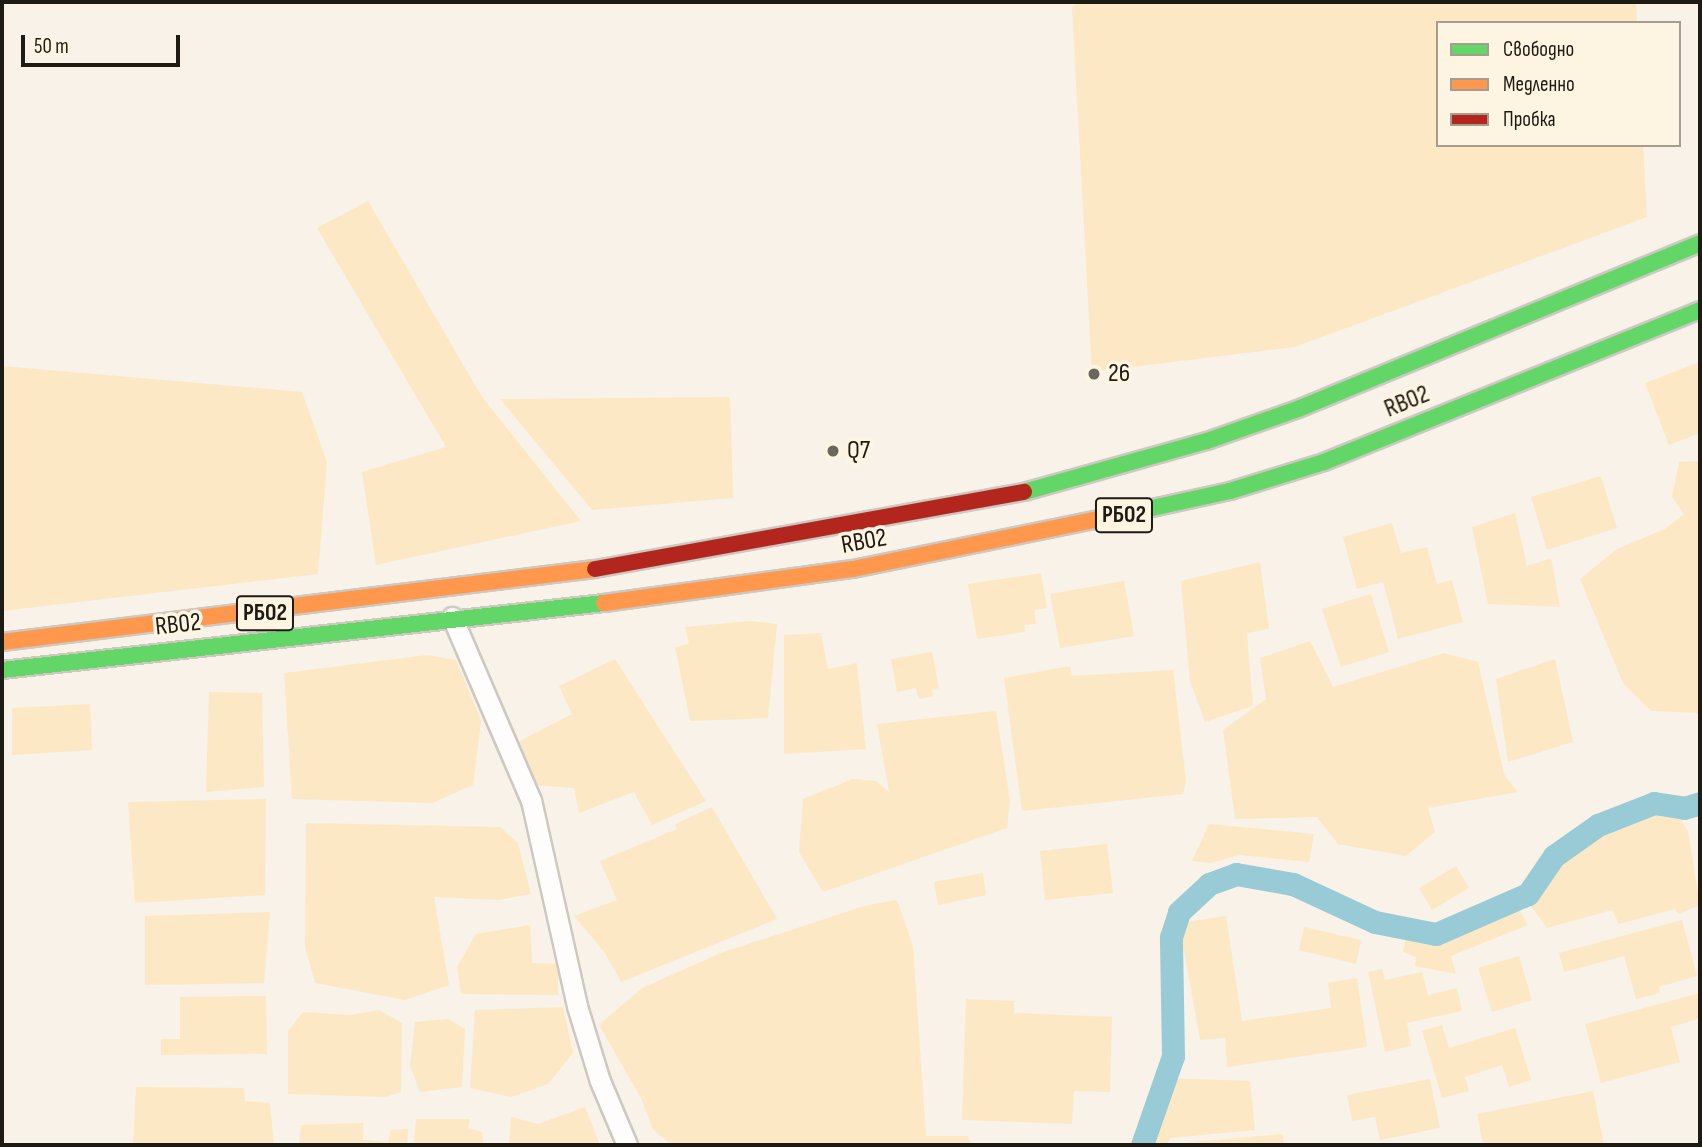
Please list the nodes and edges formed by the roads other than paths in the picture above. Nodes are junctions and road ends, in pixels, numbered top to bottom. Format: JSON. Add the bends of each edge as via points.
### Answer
{"nodes":[{"id":1,"x":1700,"y":243,"type":"edge"},
{"id":2,"x":1700,"y":310,"type":"edge"},
{"id":3,"x":452,"y":617,"type":"junction"},
{"id":4,"x":2,"y":642,"type":"edge"},
{"id":5,"x":2,"y":670,"type":"edge"},
{"id":6,"x":627,"y":1145,"type":"edge"}],
"edges":[{"from":1,"to":4,"type":"highway","name":"RB02","number":"РБ02","via":[[1298,409],[1207,441],[1001,498],[652,562]]},
{"from":2,"to":3,"type":"highway","name":"RB02","number":"РБ02","via":[[1325,462],[1230,491],[853,569],[654,599]]},
{"from":3,"to":5,"type":"highway","name":"RB02","number":"РБ02"},
{"from":3,"to":6,"type":"street","via":[[531,800],[577,1006],[604,1092]]}]}
